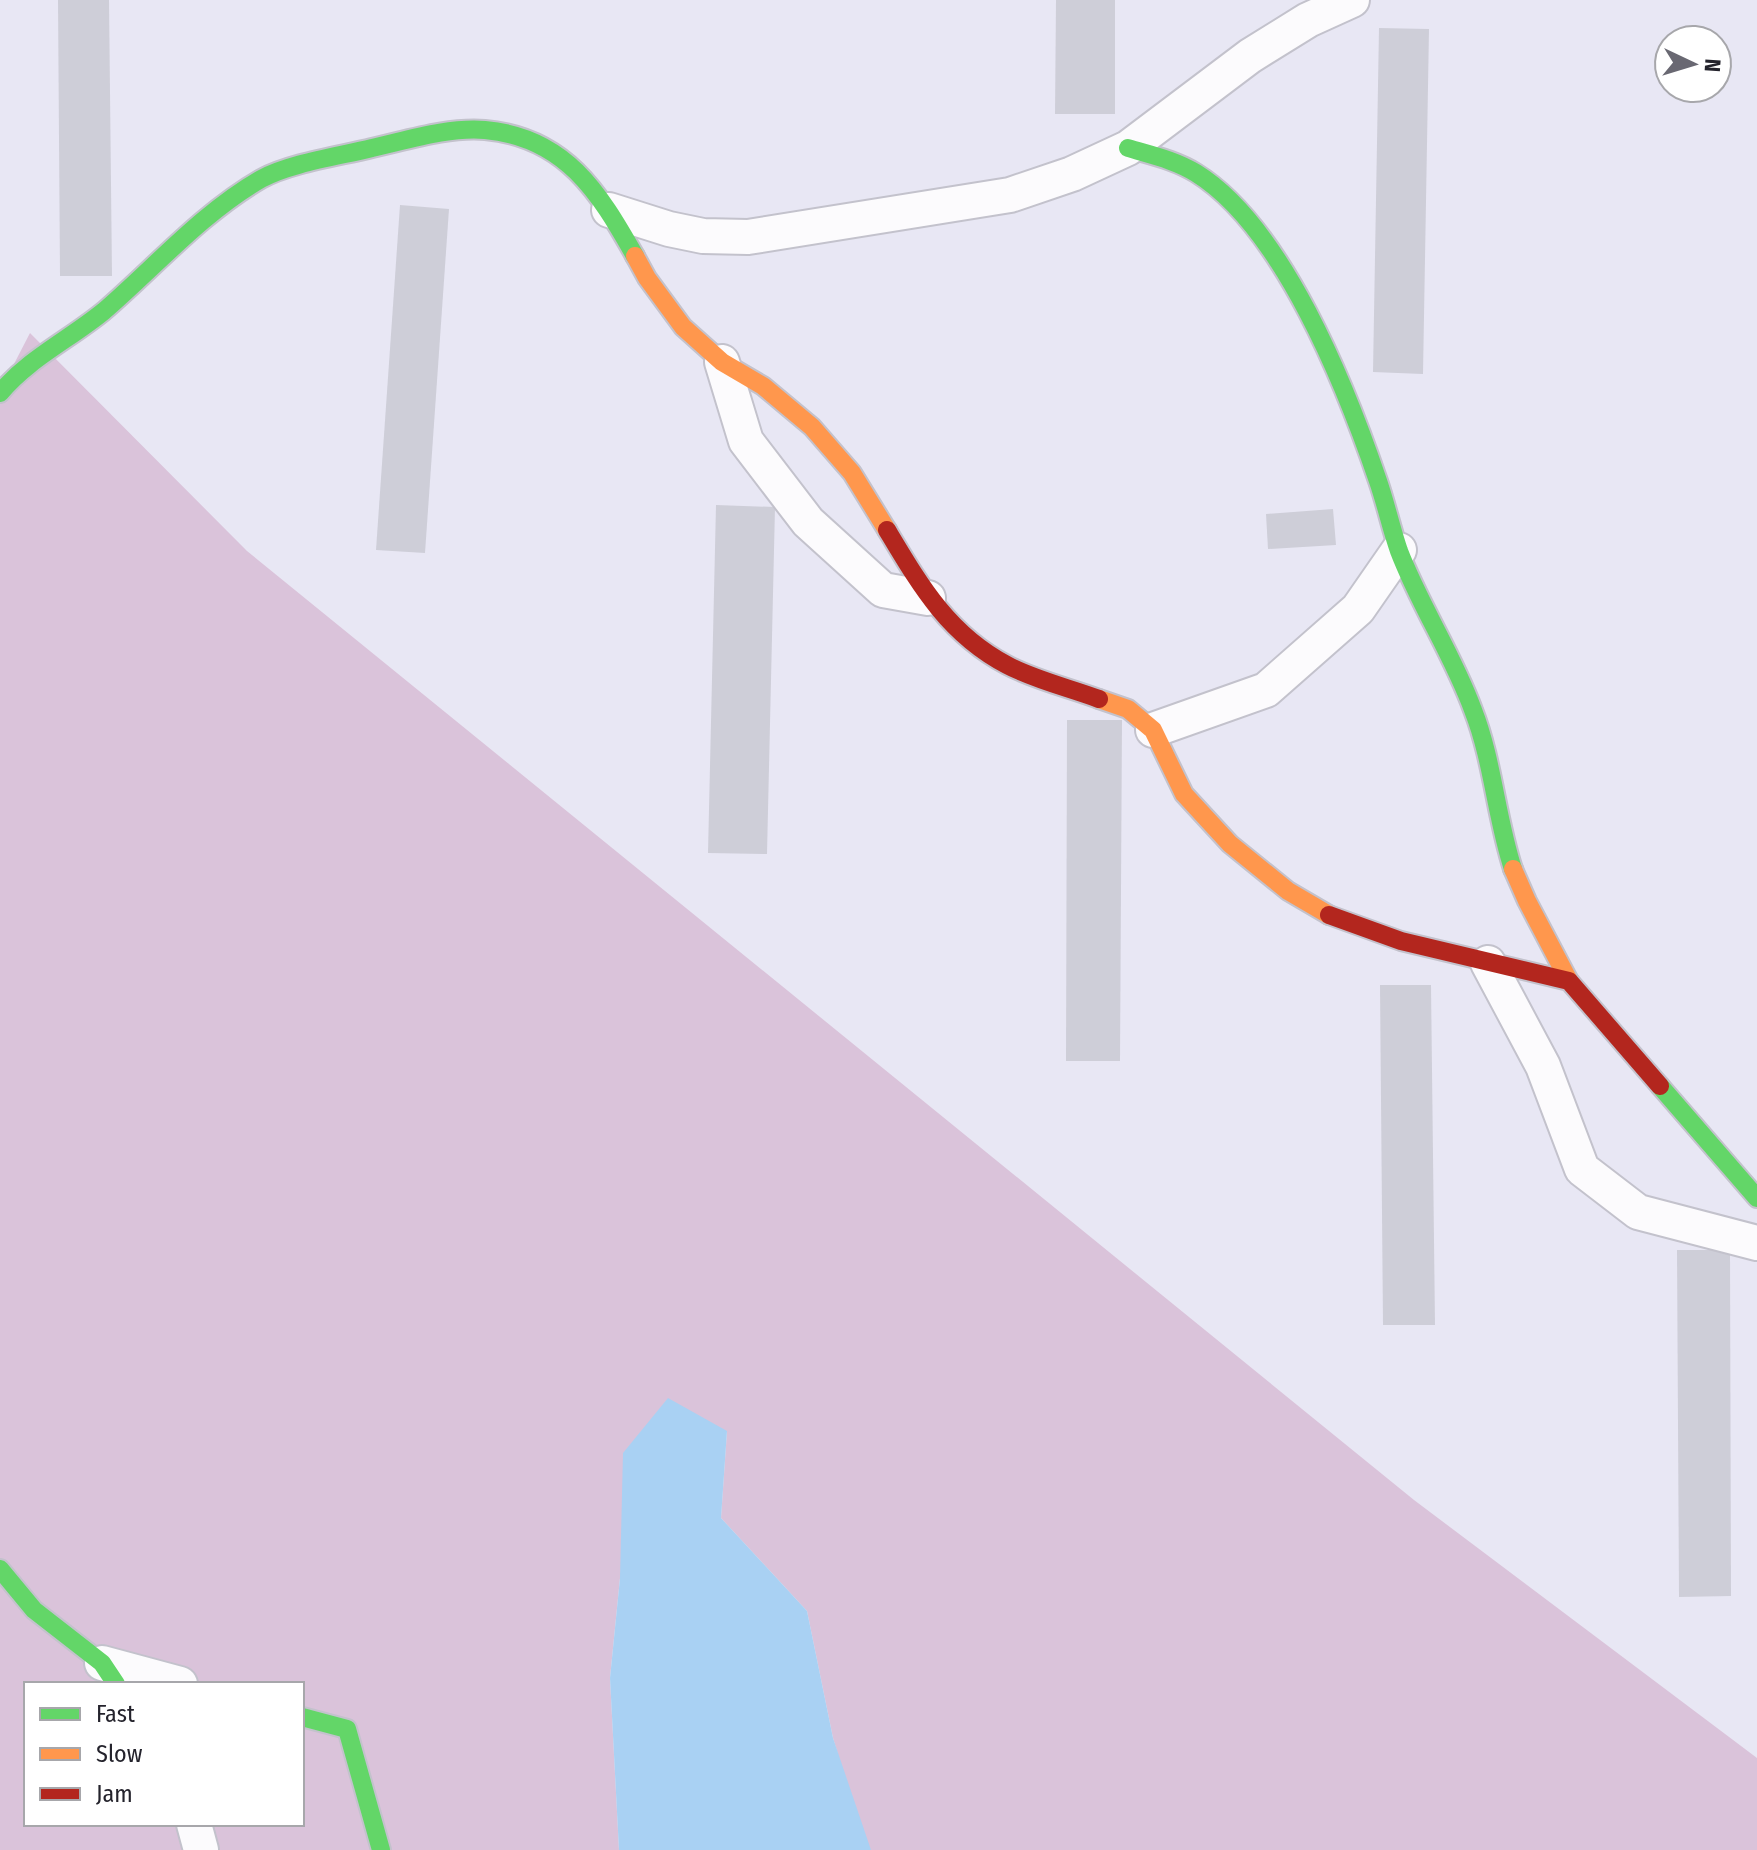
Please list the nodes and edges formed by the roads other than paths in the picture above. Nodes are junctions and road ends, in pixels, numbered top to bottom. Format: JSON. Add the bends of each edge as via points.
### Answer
{"nodes":[{"id":1,"x":1344,"y":1,"type":"edge"},
{"id":2,"x":1128,"y":148,"type":"junction"},
{"id":3,"x":609,"y":210,"type":"junction"},
{"id":4,"x":722,"y":362,"type":"junction"},
{"id":5,"x":0,"y":393,"type":"edge"},
{"id":6,"x":1399,"y":550,"type":"junction"},
{"id":7,"x":928,"y":598,"type":"junction"},
{"id":8,"x":1153,"y":730,"type":"junction"},
{"id":9,"x":1488,"y":963,"type":"junction"},
{"id":10,"x":1569,"y":981,"type":"junction"},
{"id":11,"x":1757,"y":1198,"type":"edge"},
{"id":12,"x":1757,"y":1243,"type":"edge"},
{"id":13,"x":0,"y":1569,"type":"edge"},
{"id":14,"x":109,"y":1674,"type":"edge"},
{"id":15,"x":166,"y":1682,"type":"edge"},
{"id":16,"x":304,"y":1718,"type":"edge"},
{"id":17,"x":195,"y":1826,"type":"edge"},
{"id":18,"x":201,"y":1850,"type":"edge"},
{"id":19,"x":381,"y":1850,"type":"edge"}],
"edges":[{"from":1,"to":2,"type":"street","via":[[1250,56]]},
{"from":2,"to":3,"type":"street","via":[[1010,195],[748,237],[703,236]]},
{"from":2,"to":6,"type":"street","via":[[1174,161],[1204,178],[1232,201],[1260,236],[1347,398]]},
{"from":3,"to":4,"type":"street","via":[[647,278],[683,327]]},
{"from":3,"to":5,"type":"street","via":[[577,170],[532,140],[484,130],[387,143],[315,161],[263,178],[209,217]]},
{"from":4,"to":7,"type":"street","via":[[763,386],[852,473]]},
{"from":4,"to":7,"type":"street","via":[[746,441],[808,522],[883,590]]},
{"from":6,"to":8,"type":"street","via":[[1358,609],[1266,690]]},
{"from":6,"to":10,"type":"street","via":[[1474,711],[1523,900]]},
{"from":7,"to":8,"type":"street","via":[[967,639],[1008,666],[1128,709]]},
{"from":8,"to":9,"type":"street","via":[[1184,794],[1230,844],[1288,891],[1334,918]]},
{"from":9,"to":10,"type":"street"},
{"from":9,"to":12,"type":"street","via":[[1543,1066],[1582,1169],[1638,1212]]},
{"from":10,"to":11,"type":"street"},
{"from":13,"to":14,"type":"street","via":[[34,1610]]},
{"from":14,"to":15,"type":"street"},
{"from":16,"to":19,"type":"street","via":[[347,1729]]},
{"from":17,"to":18,"type":"street"}]}
